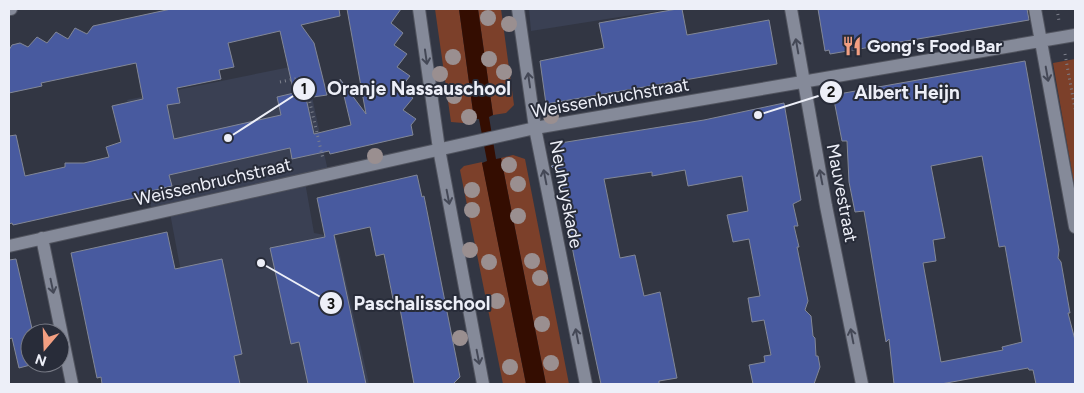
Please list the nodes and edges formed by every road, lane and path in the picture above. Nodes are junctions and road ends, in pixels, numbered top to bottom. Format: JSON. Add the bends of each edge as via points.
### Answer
{"nodes":[{"id":1,"x":419,"y":9,"type":"edge"},
{"id":2,"x":518,"y":9,"type":"edge"},
{"id":3,"x":791,"y":9,"type":"edge"},
{"id":4,"x":1035,"y":9,"type":"edge"},
{"id":5,"x":1057,"y":9,"type":"edge"},
{"id":6,"x":1059,"y":22,"type":"dead end"},
{"id":7,"x":1075,"y":35,"type":"edge"},
{"id":8,"x":1041,"y":41,"type":"junction"},
{"id":9,"x":1065,"y":54,"type":"dead end"},
{"id":10,"x":280,"y":82,"type":"dead end"},
{"id":11,"x":803,"y":82,"type":"junction"},
{"id":12,"x":1075,"y":109,"type":"edge"},
{"id":13,"x":535,"y":128,"type":"junction"},
{"id":14,"x":439,"y":149,"type":"junction"},
{"id":15,"x":326,"y":175,"type":"junction"},
{"id":16,"x":1075,"y":227,"type":"edge"},
{"id":17,"x":42,"y":238,"type":"junction"},
{"id":18,"x":9,"y":246,"type":"edge"},
{"id":19,"x":72,"y":384,"type":"edge"},
{"id":20,"x":483,"y":384,"type":"edge"},
{"id":21,"x":586,"y":384,"type":"edge"},
{"id":22,"x":862,"y":384,"type":"edge"}],
"edges":[{"from":1,"to":14,"type":"street","one_way":true},
{"from":13,"to":2,"type":"street","name":"Neuhuyskade","one_way":true},
{"from":11,"to":3,"type":"street","name":"Mauvestraat","one_way":true},
{"from":4,"to":8,"type":"street"},
{"from":5,"to":6,"type":"path"},
{"from":7,"to":8,"type":"street","name":"Weissenbruchstraat"},
{"from":8,"to":11,"type":"street","name":"Weissenbruchstraat"},
{"from":8,"to":16,"type":"street","one_way":true},
{"from":9,"to":12,"type":"path"},
{"from":10,"to":15,"type":"path","via":[[304,77]]},
{"from":11,"to":13,"type":"street","name":"Weissenbruchstraat"},
{"from":22,"to":11,"type":"street","name":"Mauvestraat","one_way":true},
{"from":13,"to":14,"type":"street","name":"Weissenbruchstraat"},
{"from":21,"to":13,"type":"street","name":"Neuhuyskade","one_way":true},
{"from":14,"to":15,"type":"street","name":"Weissenbruchstraat"},
{"from":14,"to":20,"type":"street","one_way":true},
{"from":15,"to":17,"type":"street","name":"Weissenbruchstraat"},
{"from":17,"to":18,"type":"street","name":"Weissenbruchstraat"},
{"from":17,"to":19,"type":"street","one_way":true}]}
